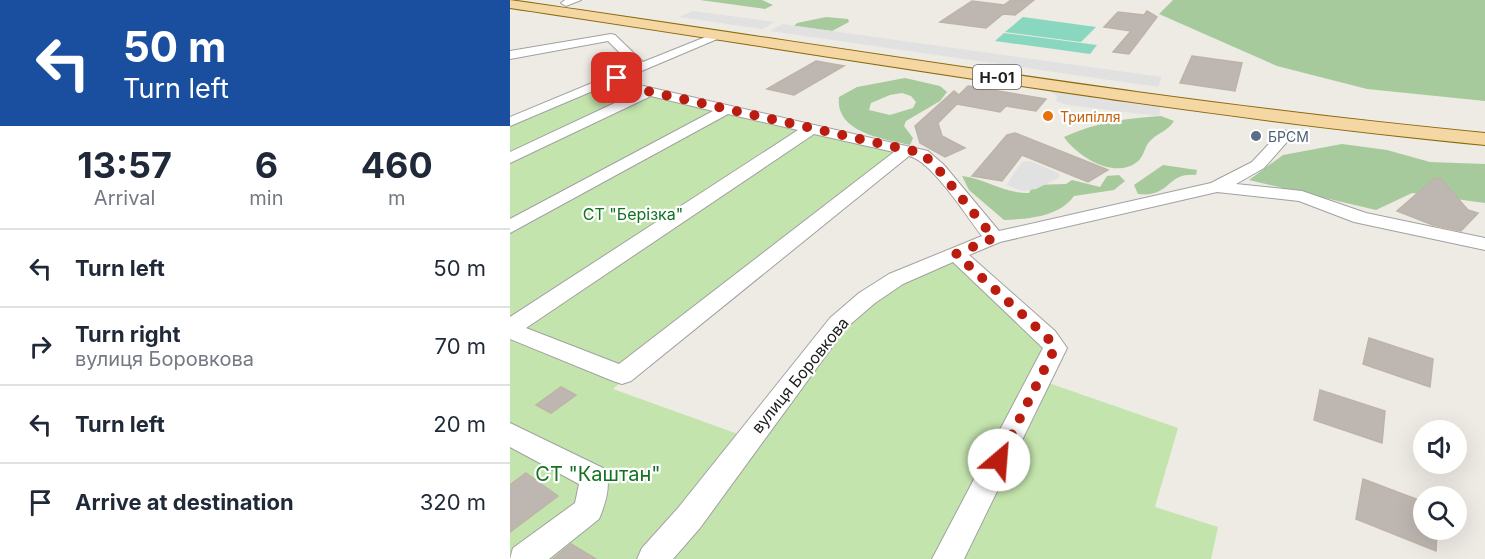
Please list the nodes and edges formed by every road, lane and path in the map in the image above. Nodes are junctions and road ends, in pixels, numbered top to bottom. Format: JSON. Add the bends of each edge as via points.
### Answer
{"nodes":[{"id":1,"x":542,"y":0,"type":"edge"},
{"id":2,"x":571,"y":2,"type":"edge"},
{"id":3,"x":510,"y":4,"type":"edge"},
{"id":4,"x":718,"y":35,"type":"junction"},
{"id":5,"x":510,"y":55,"type":"edge"},
{"id":6,"x":642,"y":68,"type":"junction"},
{"id":7,"x":617,"y":78,"type":"junction"},
{"id":8,"x":651,"y":92,"type":"junction"},
{"id":9,"x":727,"y":109,"type":"junction"},
{"id":10,"x":510,"y":122,"type":"edge"},
{"id":11,"x":812,"y":128,"type":"junction"},
{"id":12,"x":1485,"y":128,"type":"edge"},
{"id":13,"x":1285,"y":135,"type":"dead end"},
{"id":14,"x":1485,"y":139,"type":"edge"},
{"id":15,"x":907,"y":150,"type":"junction"},
{"id":16,"x":510,"y":158,"type":"edge"},
{"id":17,"x":1217,"y":188,"type":"junction"},
{"id":18,"x":510,"y":227,"type":"edge"},
{"id":19,"x":994,"y":238,"type":"junction"},
{"id":20,"x":1485,"y":244,"type":"edge"},
{"id":21,"x":956,"y":254,"type":"junction"},
{"id":22,"x":510,"y":329,"type":"edge"},
{"id":23,"x":510,"y":434,"type":"edge"},
{"id":24,"x":524,"y":559,"type":"edge"},
{"id":25,"x":653,"y":559,"type":"edge"},
{"id":26,"x":948,"y":559,"type":"edge"}],
"edges":[{"from":1,"to":2,"type":"main road","number":"Н-01"},
{"from":2,"to":12,"type":"main road","number":"Н-01","via":[[1241,104]]},
{"from":3,"to":4,"type":"main road","number":"Н-01"},
{"from":4,"to":6,"type":"street"},
{"from":4,"to":14,"type":"main road","number":"Н-01","via":[[1198,106]]},
{"from":5,"to":6,"type":"street","via":[[611,37]]},
{"from":6,"to":7,"type":"street"},
{"from":7,"to":8,"type":"street","via":[[625,86]]},
{"from":7,"to":10,"type":"street"},
{"from":8,"to":9,"type":"street"},
{"from":8,"to":16,"type":"street"},
{"from":9,"to":11,"type":"street"},
{"from":9,"to":18,"type":"street"},
{"from":11,"to":15,"type":"street"},
{"from":11,"to":22,"type":"street"},
{"from":13,"to":17,"type":"street","name":"вулиця Боровкова","via":[[1258,165]]},
{"from":15,"to":19,"type":"street","via":[[922,153],[938,169]]},
{"from":15,"to":22,"type":"street","via":[[622,375]]},
{"from":17,"to":19,"type":"street","name":"вулиця Боровкова"},
{"from":17,"to":20,"type":"street","via":[[1302,196],[1361,218]]},
{"from":19,"to":21,"type":"street","name":"вулиця Боровкова"},
{"from":21,"to":25,"type":"street","name":"вулиця Боровкова","via":[[896,279],[838,323]]},
{"from":21,"to":26,"type":"street","via":[[1055,348]]},
{"from":23,"to":24,"type":"street","via":[[595,478],[588,510]]}]}
